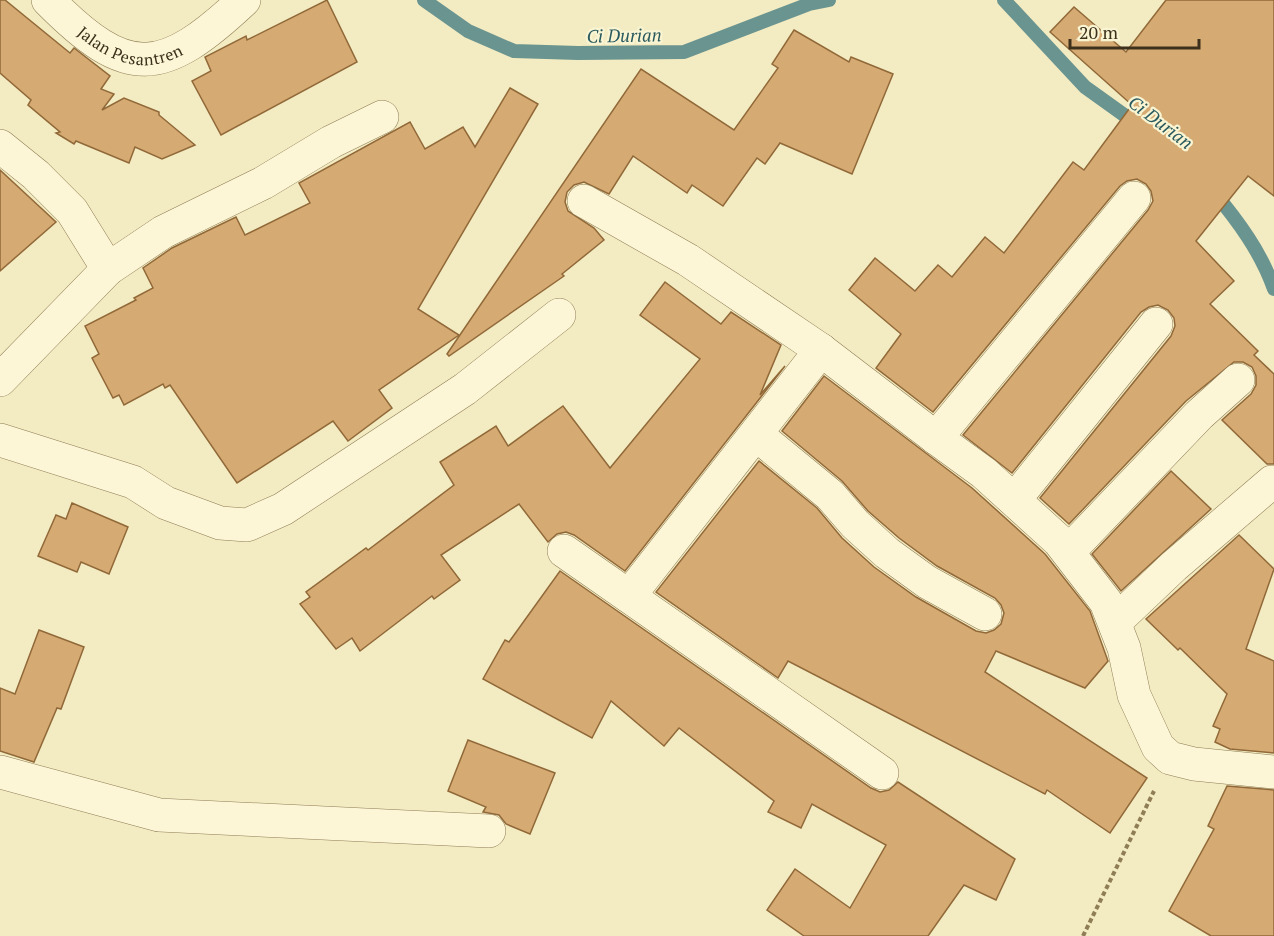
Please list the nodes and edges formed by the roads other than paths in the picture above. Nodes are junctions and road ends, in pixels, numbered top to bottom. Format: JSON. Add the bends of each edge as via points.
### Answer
{"nodes":[{"id":1,"x":48,"y":0,"type":"edge"},
{"id":2,"x":244,"y":0,"type":"edge"},
{"id":3,"x":382,"y":117,"type":"dead end"},
{"id":4,"x":0,"y":146,"type":"edge"},
{"id":5,"x":1134,"y":198,"type":"dead end"},
{"id":6,"x":584,"y":201,"type":"dead end"},
{"id":7,"x":108,"y":269,"type":"junction"},
{"id":8,"x":560,"y":315,"type":"dead end"},
{"id":9,"x":1156,"y":324,"type":"dead end"},
{"id":10,"x":821,"y":350,"type":"junction"},
{"id":11,"x":0,"y":380,"type":"edge"},
{"id":12,"x":1238,"y":380,"type":"dead end"},
{"id":13,"x":757,"y":435,"type":"junction"},
{"id":14,"x":936,"y":438,"type":"junction"},
{"id":15,"x":0,"y":440,"type":"edge"},
{"id":16,"x":1272,"y":482,"type":"dead end"},
{"id":17,"x":1015,"y":499,"type":"junction"},
{"id":18,"x":564,"y":551,"type":"dead end"},
{"id":19,"x":1068,"y":552,"type":"junction"},
{"id":20,"x":629,"y":596,"type":"junction"},
{"id":21,"x":985,"y":614,"type":"dead end"},
{"id":22,"x":1115,"y":622,"type":"junction"},
{"id":23,"x":0,"y":772,"type":"edge"},
{"id":24,"x":1274,"y":772,"type":"edge"},
{"id":25,"x":882,"y":773,"type":"dead end"},
{"id":26,"x":489,"y":831,"type":"dead end"}],
"edges":[{"from":1,"to":2,"type":"street","name":"Jalan Pesantren","via":[[79,31],[117,56],[149,61],[188,46]]},
{"from":3,"to":7,"type":"street","via":[[263,183],[163,232]]},
{"from":4,"to":7,"type":"street","via":[[72,211]]},
{"from":5,"to":14,"type":"street"},
{"from":6,"to":10,"type":"street","via":[[688,260]]},
{"from":7,"to":11,"type":"street"},
{"from":8,"to":15,"type":"street","via":[[465,389],[283,509],[247,525],[220,523],[166,503],[133,482]]},
{"from":9,"to":17,"type":"street"},
{"from":10,"to":13,"type":"street"},
{"from":10,"to":14,"type":"street"},
{"from":12,"to":19,"type":"street","via":[[1199,415]]},
{"from":13,"to":20,"type":"street"},
{"from":13,"to":21,"type":"street","via":[[830,495],[887,553],[927,582]]},
{"from":14,"to":17,"type":"street"},
{"from":16,"to":22,"type":"street"},
{"from":17,"to":19,"type":"street"},
{"from":18,"to":20,"type":"street"},
{"from":19,"to":22,"type":"street","via":[[1106,602]]},
{"from":20,"to":25,"type":"street"},
{"from":22,"to":24,"type":"street","via":[[1134,696],[1158,747],[1170,758],[1194,764]]},
{"from":23,"to":26,"type":"street","via":[[159,816]]}]}
